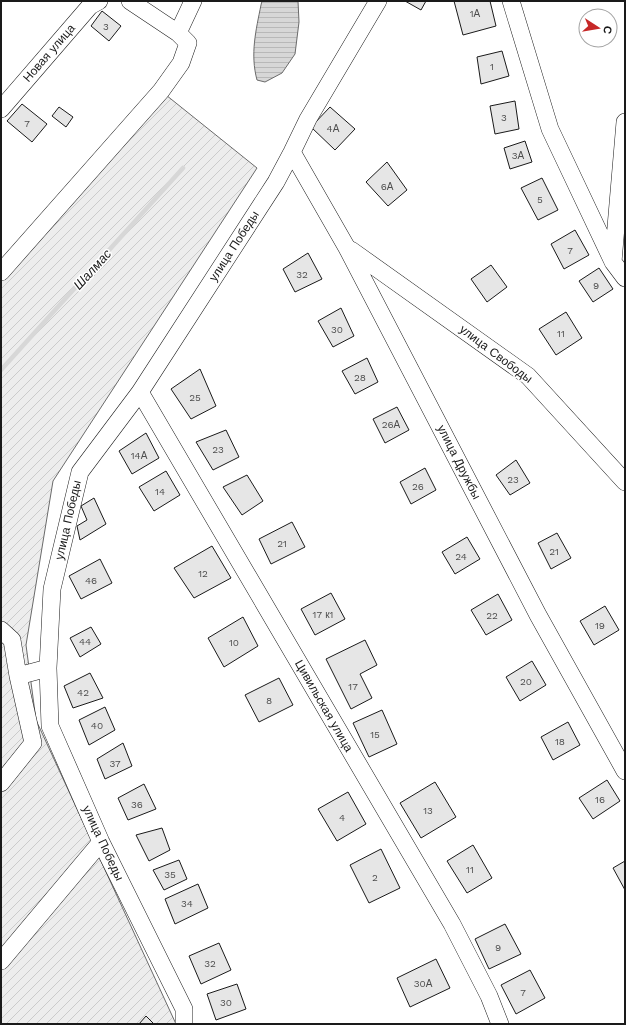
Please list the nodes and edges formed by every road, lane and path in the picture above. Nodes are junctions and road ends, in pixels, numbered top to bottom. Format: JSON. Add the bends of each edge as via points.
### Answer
{"nodes":[{"id":1,"x":99,"y":1,"type":"edge"},
{"id":2,"x":130,"y":1,"type":"edge"},
{"id":3,"x":193,"y":1,"type":"edge"},
{"id":4,"x":378,"y":1,"type":"edge"},
{"id":5,"x":511,"y":1,"type":"edge"},
{"id":6,"x":183,"y":38,"type":"junction"},
{"id":7,"x":1,"y":109,"type":"edge"},
{"id":8,"x":625,"y":122,"type":"edge"},
{"id":9,"x":292,"y":152,"type":"junction"},
{"id":10,"x":348,"y":248,"type":"junction"},
{"id":11,"x":613,"y":262,"type":"junction"},
{"id":12,"x":1,"y":272,"type":"edge"},
{"id":13,"x":625,"y":278,"type":"edge"},
{"id":14,"x":140,"y":392,"type":"junction"},
{"id":15,"x":625,"y":482,"type":"edge"},
{"id":16,"x":6,"y":635,"type":"edge"},
{"id":17,"x":1,"y":654,"type":"edge"},
{"id":18,"x":48,"y":668,"type":"junction"},
{"id":19,"x":18,"y":676,"type":"junction"},
{"id":20,"x":625,"y":771,"type":"edge"},
{"id":21,"x":1,"y":783,"type":"edge"},
{"id":22,"x":101,"y":842,"type":"junction"},
{"id":23,"x":1,"y":961,"type":"edge"},
{"id":24,"x":184,"y":1024,"type":"edge"},
{"id":25,"x":500,"y":1024,"type":"edge"}],
"edges":[{"from":1,"to":7,"type":"street","name":"Новая улица","via":[[90,6]]},
{"from":2,"to":6,"type":"street"},
{"from":3,"to":6,"type":"street"},
{"from":4,"to":9,"type":"street","name":"улица Победы","via":[[308,119]]},
{"from":5,"to":11,"type":"street","via":[[550,130]]},
{"from":6,"to":12,"type":"street","via":[[181,63],[161,91]]},
{"from":8,"to":11,"type":"street"},
{"from":9,"to":10,"type":"street","name":"улица Дружбы"},
{"from":9,"to":14,"type":"street","name":"улица Победы","via":[[276,182]]},
{"from":10,"to":15,"type":"street","name":"улица Свободы","via":[[528,376]]},
{"from":10,"to":20,"type":"street","name":"улица Дружбы","via":[[538,615]]},
{"from":11,"to":13,"type":"street"},
{"from":14,"to":18,"type":"street","name":"улица Победы","via":[[80,472],[52,589]]},
{"from":14,"to":25,"type":"street","name":"Цивильская улица","via":[[452,924],[489,996]]},
{"from":16,"to":17,"type":"street"},
{"from":16,"to":19,"type":"street"},
{"from":18,"to":19,"type":"street"},
{"from":18,"to":22,"type":"street","name":"улица Победы","via":[[50,726]]},
{"from":19,"to":21,"type":"street","via":[[33,743]]},
{"from":22,"to":23,"type":"street"},
{"from":22,"to":24,"type":"street","name":"улица Победы","via":[[184,1009]]}]}
